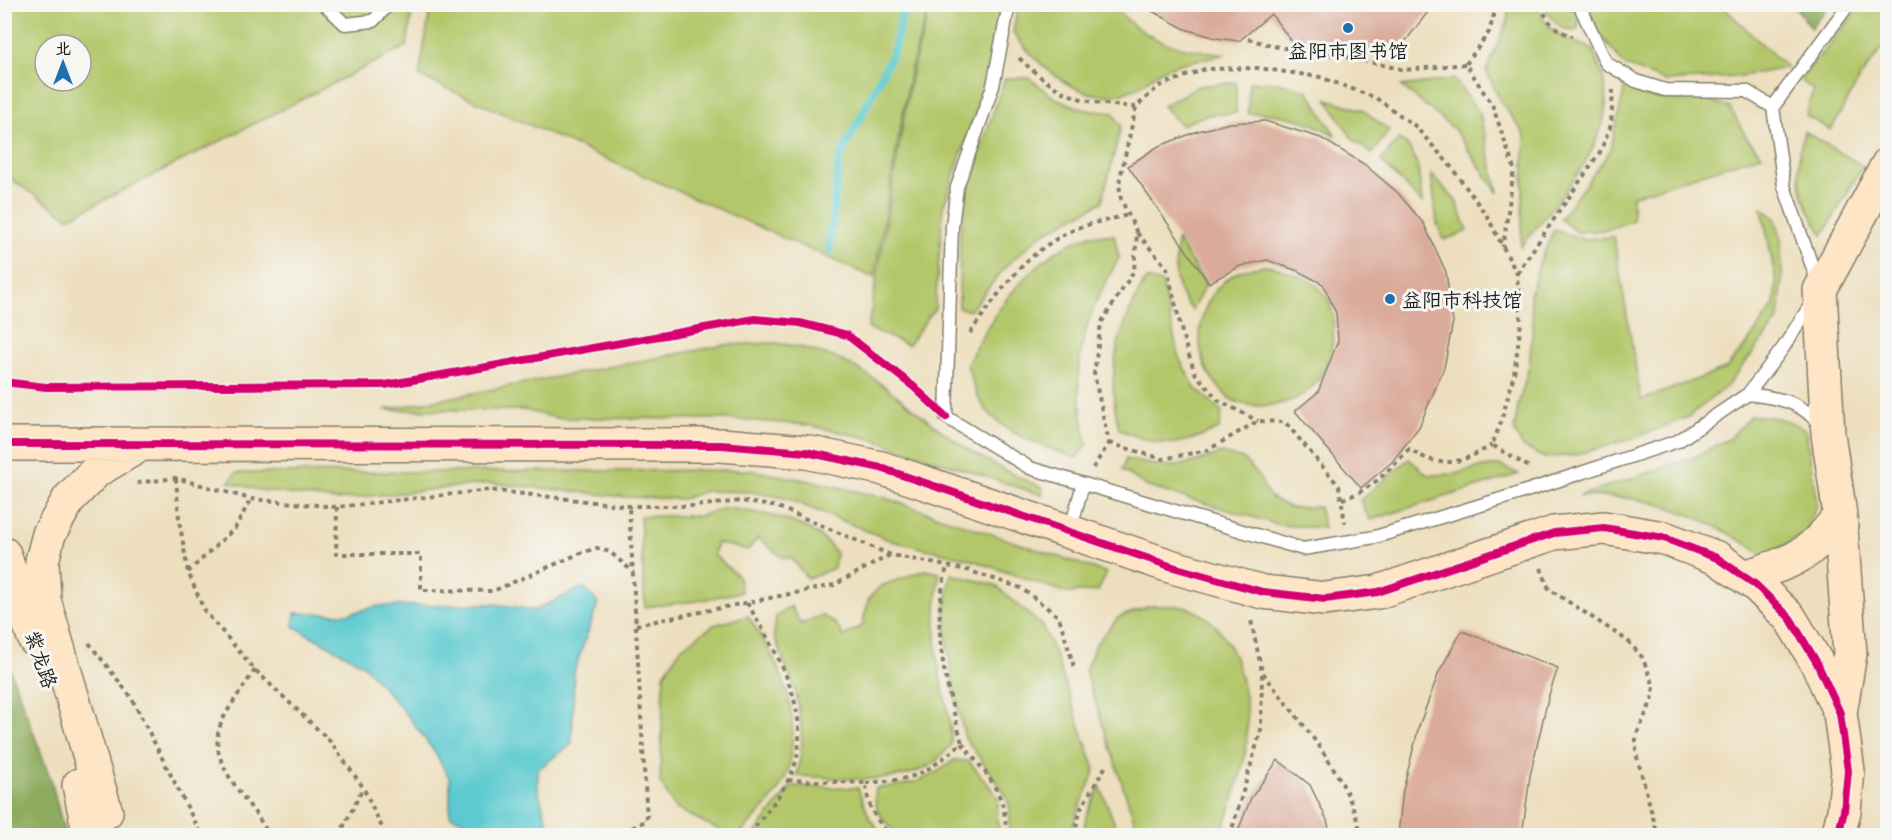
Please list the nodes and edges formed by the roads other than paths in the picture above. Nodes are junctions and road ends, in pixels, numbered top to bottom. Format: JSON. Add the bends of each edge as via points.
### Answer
{"nodes":[{"id":1,"x":324,"y":4,"type":"edge"},
{"id":2,"x":388,"y":4,"type":"edge"},
{"id":3,"x":1010,"y":4,"type":"edge"},
{"id":4,"x":1579,"y":4,"type":"edge"},
{"id":5,"x":1849,"y":4,"type":"edge"},
{"id":6,"x":1773,"y":107,"type":"junction"},
{"id":7,"x":1887,"y":164,"type":"edge"},
{"id":8,"x":1820,"y":290,"type":"junction"},
{"id":9,"x":1748,"y":394,"type":"junction"},
{"id":10,"x":1828,"y":434,"type":"junction"},
{"id":11,"x":4,"y":444,"type":"edge"},
{"id":12,"x":158,"y":444,"type":"junction"},
{"id":13,"x":1083,"y":484,"type":"junction"},
{"id":14,"x":1840,"y":515,"type":"junction"},
{"id":15,"x":1070,"y":532,"type":"junction"},
{"id":16,"x":4,"y":554,"type":"edge"},
{"id":17,"x":1745,"y":577,"type":"junction"},
{"id":18,"x":1840,"y":713,"type":"junction"},
{"id":19,"x":104,"y":828,"type":"edge"},
{"id":20,"x":1838,"y":836,"type":"edge"}],
"edges":[{"from":1,"to":2,"type":"lane","via":[[345,24],[373,21]]},
{"from":3,"to":13,"type":"lane","via":[[993,86],[957,187],[952,226],[946,417],[1030,468]]},
{"from":4,"to":6,"type":"lane","via":[[1606,63],[1636,81],[1665,90],[1746,91]]},
{"from":5,"to":6,"type":"lane"},
{"from":6,"to":8,"type":"lane","via":[[1784,186]]},
{"from":7,"to":8,"type":"street"},
{"from":8,"to":9,"type":"lane"},
{"from":8,"to":10,"type":"street"},
{"from":9,"to":10,"type":"lane","via":[[1789,400],[1810,413]]},
{"from":9,"to":13,"type":"lane","via":[[1678,441],[1375,537],[1303,549]]},
{"from":10,"to":14,"type":"street"},
{"from":11,"to":12,"type":"street"},
{"from":12,"to":15,"type":"street","via":[[721,445],[806,452],[881,468]]},
{"from":12,"to":19,"type":"street","via":[[96,471],[69,499],[50,534],[42,561],[44,600]]},
{"from":13,"to":15,"type":"lane"},
{"from":14,"to":17,"type":"street","via":[[1822,541],[1797,560]]},
{"from":14,"to":18,"type":"street","via":[[1850,654]]},
{"from":15,"to":17,"type":"street","via":[[1263,592],[1325,599],[1378,592],[1554,533],[1604,528],[1664,538],[1717,558]]},
{"from":16,"to":19,"type":"street","name":"紫龙路"},
{"from":17,"to":18,"type":"street","via":[[1790,618]]},
{"from":18,"to":20,"type":"street","via":[[1848,771]]}]}
